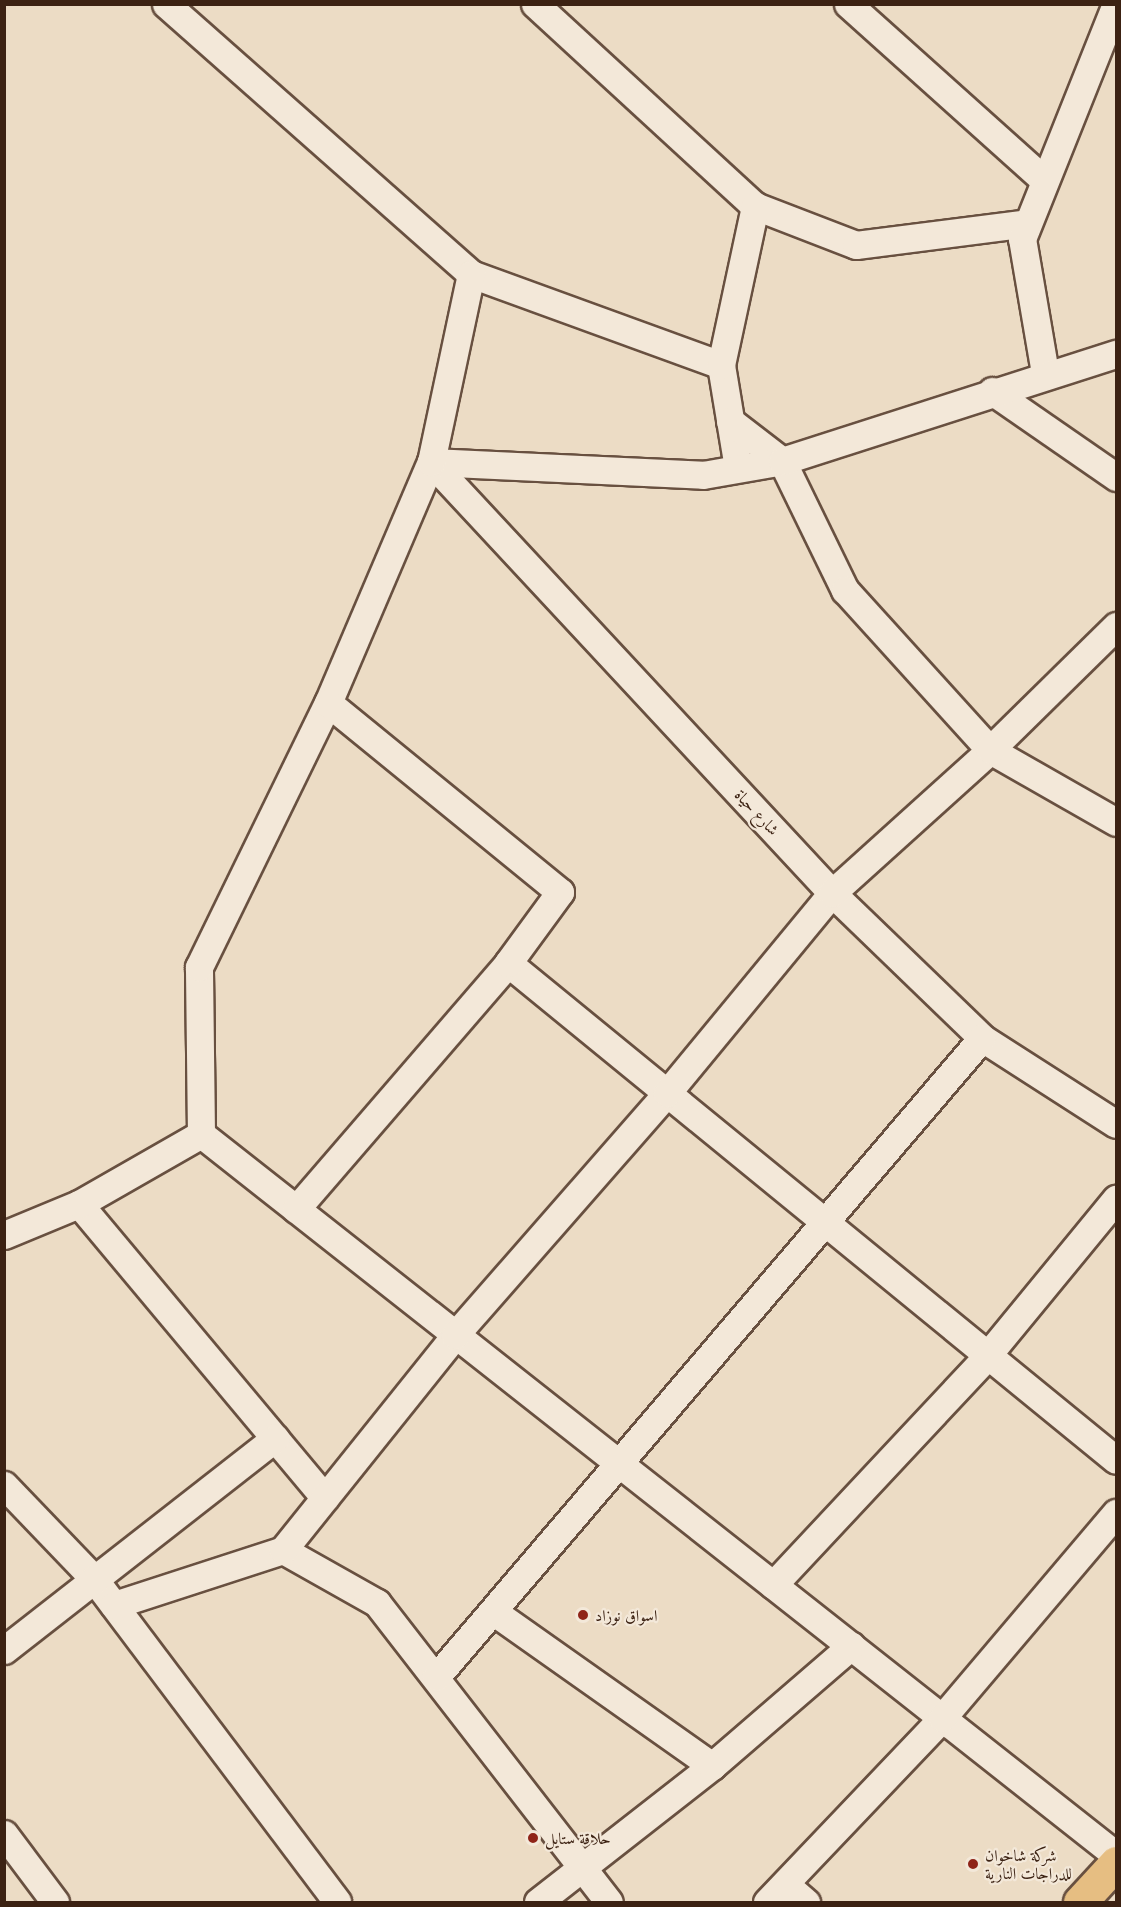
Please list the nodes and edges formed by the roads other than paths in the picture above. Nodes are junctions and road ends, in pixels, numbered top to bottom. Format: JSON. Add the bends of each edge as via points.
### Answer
{"nodes":[{"id":1,"x":166,"y":4,"type":"edge"},
{"id":2,"x":534,"y":4,"type":"edge"},
{"id":3,"x":848,"y":4,"type":"edge"},
{"id":4,"x":1116,"y":4,"type":"edge"},
{"id":5,"x":1108,"y":47,"type":"edge"},
{"id":6,"x":1044,"y":180,"type":"junction"},
{"id":7,"x":755,"y":206,"type":"junction"},
{"id":8,"x":1028,"y":223,"type":"junction"},
{"id":9,"x":471,"y":274,"type":"junction"},
{"id":10,"x":1116,"y":354,"type":"edge"},
{"id":11,"x":721,"y":365,"type":"junction"},
{"id":12,"x":1045,"y":373,"type":"junction"},
{"id":13,"x":992,"y":391,"type":"junction"},
{"id":14,"x":730,"y":421,"type":"junction"},
{"id":15,"x":783,"y":461,"type":"junction"},
{"id":16,"x":431,"y":462,"type":"junction"},
{"id":17,"x":738,"y":468,"type":"junction"},
{"id":18,"x":1116,"y":477,"type":"edge"},
{"id":19,"x":1116,"y":626,"type":"edge"},
{"id":20,"x":328,"y":703,"type":"junction"},
{"id":21,"x":990,"y":750,"type":"junction"},
{"id":22,"x":1116,"y":822,"type":"edge"},
{"id":23,"x":832,"y":893,"type":"junction"},
{"id":24,"x":508,"y":963,"type":"junction"},
{"id":25,"x":982,"y":1038,"type":"junction"},
{"id":26,"x":667,"y":1093,"type":"junction"},
{"id":27,"x":1116,"y":1124,"type":"edge"},
{"id":28,"x":201,"y":1134,"type":"junction"},
{"id":29,"x":1116,"y":1199,"type":"edge"},
{"id":30,"x":80,"y":1204,"type":"junction"},
{"id":31,"x":296,"y":1209,"type":"junction"},
{"id":32,"x":826,"y":1222,"type":"junction"},
{"id":33,"x":4,"y":1235,"type":"edge"},
{"id":34,"x":455,"y":1335,"type":"junction"},
{"id":35,"x":987,"y":1357,"type":"junction"},
{"id":36,"x":275,"y":1438,"type":"junction"},
{"id":37,"x":1116,"y":1460,"type":"edge"},
{"id":38,"x":618,"y":1463,"type":"junction"},
{"id":39,"x":4,"y":1485,"type":"edge"},
{"id":40,"x":325,"y":1498,"type":"junction"},
{"id":41,"x":1116,"y":1513,"type":"edge"},
{"id":42,"x":283,"y":1550,"type":"junction"},
{"id":43,"x":94,"y":1579,"type":"junction"},
{"id":44,"x":773,"y":1585,"type":"junction"},
{"id":45,"x":114,"y":1605,"type":"junction"},
{"id":46,"x":494,"y":1612,"type":"junction"},
{"id":47,"x":851,"y":1646,"type":"junction"},
{"id":48,"x":4,"y":1650,"type":"edge"},
{"id":49,"x":436,"y":1677,"type":"junction"},
{"id":50,"x":942,"y":1718,"type":"junction"},
{"id":51,"x":712,"y":1766,"type":"junction"},
{"id":52,"x":4,"y":1834,"type":"edge"},
{"id":53,"x":1116,"y":1855,"type":"edge"},
{"id":54,"x":1116,"y":1863,"type":"edge"},
{"id":55,"x":585,"y":1867,"type":"junction"},
{"id":56,"x":776,"y":1893,"type":"edge"},
{"id":57,"x":55,"y":1902,"type":"edge"},
{"id":58,"x":337,"y":1902,"type":"edge"},
{"id":59,"x":538,"y":1902,"type":"edge"},
{"id":60,"x":609,"y":1902,"type":"edge"},
{"id":61,"x":806,"y":1902,"type":"edge"},
{"id":62,"x":1080,"y":1902,"type":"edge"}],
"edges":[{"from":1,"to":9,"type":"street"},
{"from":2,"to":7,"type":"street"},
{"from":3,"to":6,"type":"street"},
{"from":4,"to":5,"type":"street"},
{"from":5,"to":6,"type":"street"},
{"from":6,"to":8,"type":"street"},
{"from":7,"to":8,"type":"street","via":[[856,245]]},
{"from":7,"to":11,"type":"street"},
{"from":8,"to":12,"type":"street","via":[[1022,239]]},
{"from":9,"to":11,"type":"street"},
{"from":9,"to":16,"type":"street"},
{"from":10,"to":12,"type":"street"},
{"from":11,"to":14,"type":"street"},
{"from":12,"to":13,"type":"street"},
{"from":13,"to":15,"type":"street"},
{"from":13,"to":18,"type":"street"},
{"from":14,"to":15,"type":"street"},
{"from":14,"to":17,"type":"street"},
{"from":15,"to":17,"type":"street"},
{"from":15,"to":21,"type":"street","via":[[844,590]]},
{"from":16,"to":17,"type":"street","via":[[703,475]]},
{"from":16,"to":20,"type":"street"},
{"from":16,"to":23,"type":"street","name":"شارع حياة"},
{"from":19,"to":21,"type":"street"},
{"from":20,"to":24,"type":"street","via":[[560,892]]},
{"from":20,"to":28,"type":"street","via":[[199,966]]},
{"from":21,"to":22,"type":"street"},
{"from":21,"to":23,"type":"street"},
{"from":23,"to":25,"type":"street","name":"شارع حياة"},
{"from":23,"to":26,"type":"street"},
{"from":24,"to":26,"type":"street"},
{"from":24,"to":31,"type":"street"},
{"from":25,"to":27,"type":"street","name":"شارع حياة"},
{"from":25,"to":32,"type":"street"},
{"from":26,"to":32,"type":"street"},
{"from":26,"to":34,"type":"street"},
{"from":28,"to":30,"type":"street"},
{"from":28,"to":31,"type":"street"},
{"from":29,"to":35,"type":"street"},
{"from":30,"to":33,"type":"street"},
{"from":30,"to":36,"type":"street"},
{"from":31,"to":34,"type":"street"},
{"from":32,"to":35,"type":"street"},
{"from":32,"to":38,"type":"street"},
{"from":34,"to":38,"type":"street"},
{"from":34,"to":40,"type":"street"},
{"from":35,"to":37,"type":"street"},
{"from":35,"to":44,"type":"street"},
{"from":36,"to":40,"type":"street"},
{"from":36,"to":43,"type":"street"},
{"from":38,"to":44,"type":"street"},
{"from":38,"to":46,"type":"street"},
{"from":39,"to":43,"type":"street"},
{"from":40,"to":42,"type":"street"},
{"from":41,"to":50,"type":"street"},
{"from":42,"to":45,"type":"street"},
{"from":42,"to":49,"type":"street","via":[[377,1603]]},
{"from":43,"to":45,"type":"street"},
{"from":43,"to":48,"type":"street"},
{"from":44,"to":47,"type":"street"},
{"from":45,"to":58,"type":"street"},
{"from":46,"to":49,"type":"street"},
{"from":46,"to":51,"type":"street"},
{"from":47,"to":50,"type":"street"},
{"from":47,"to":51,"type":"street"},
{"from":49,"to":55,"type":"street"},
{"from":50,"to":53,"type":"street"},
{"from":50,"to":56,"type":"street"},
{"from":51,"to":55,"type":"street"},
{"from":52,"to":57,"type":"street"},
{"from":54,"to":62,"type":"main road"},
{"from":55,"to":59,"type":"street"},
{"from":55,"to":60,"type":"street"},
{"from":56,"to":61,"type":"street"}]}
